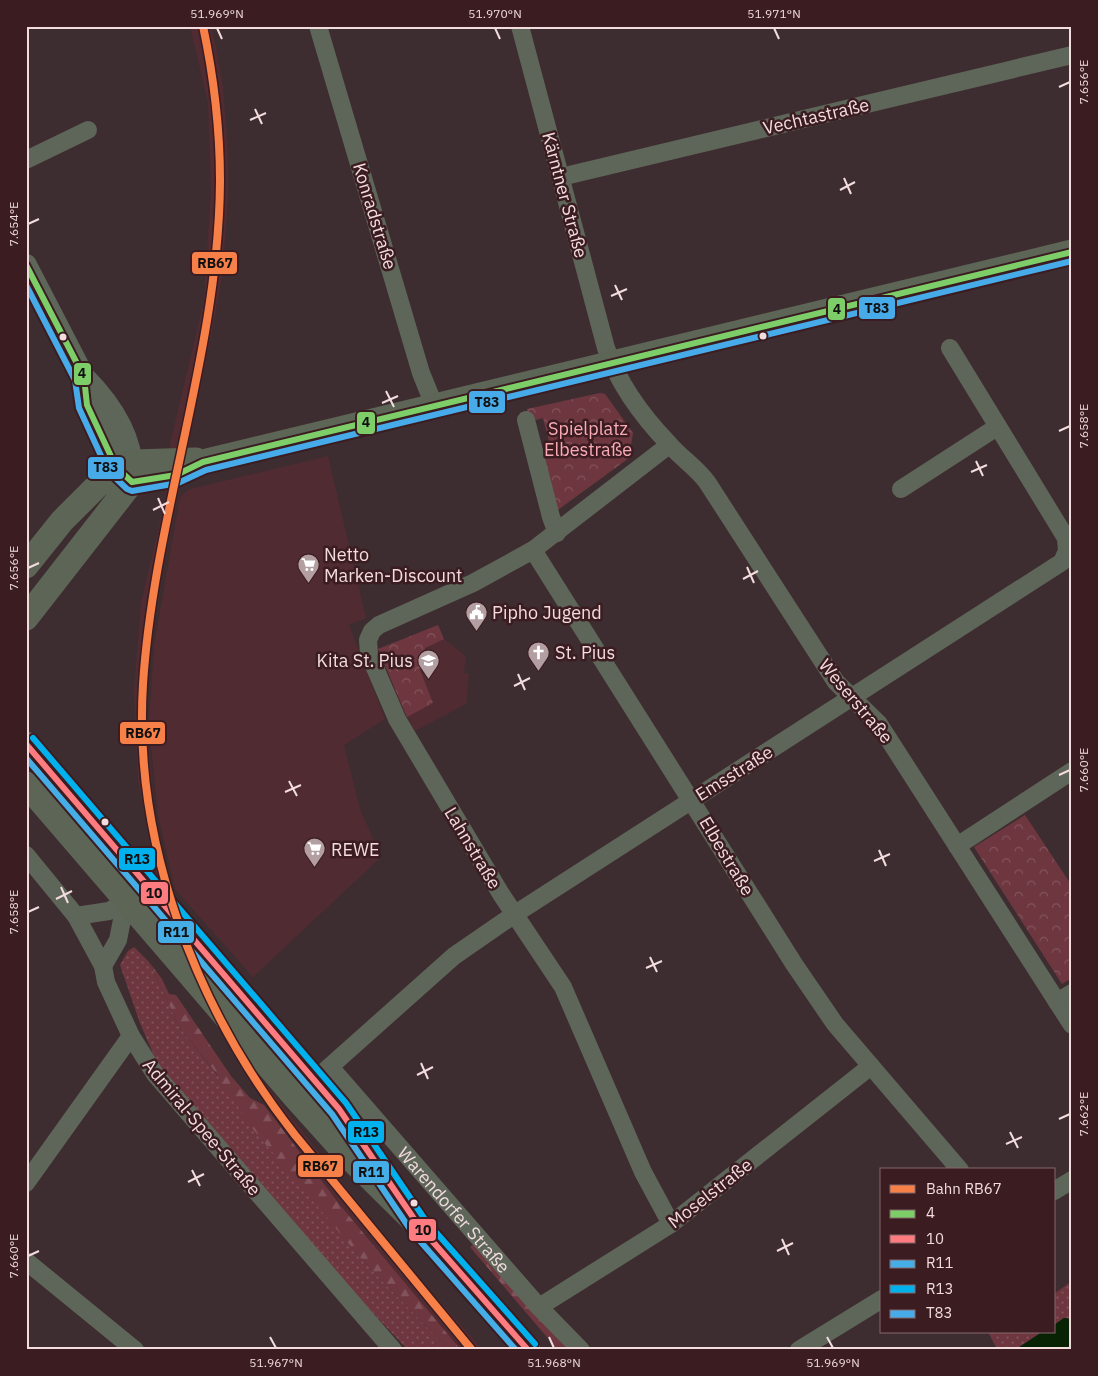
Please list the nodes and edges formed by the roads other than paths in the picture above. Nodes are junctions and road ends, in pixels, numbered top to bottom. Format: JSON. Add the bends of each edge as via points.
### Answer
{"nodes":[{"id":1,"x":318,"y":26,"type":"edge"},
{"id":2,"x":520,"y":26,"type":"edge"},
{"id":3,"x":1072,"y":55,"type":"edge"},
{"id":4,"x":88,"y":130,"type":"dead end"},
{"id":5,"x":26,"y":160,"type":"edge"},
{"id":6,"x":561,"y":177,"type":"junction"},
{"id":7,"x":1072,"y":252,"type":"edge"},
{"id":8,"x":26,"y":265,"type":"edge"},
{"id":9,"x":950,"y":348,"type":"dead end"},
{"id":10,"x":611,"y":363,"type":"junction"},
{"id":11,"x":434,"y":405,"type":"junction"},
{"id":12,"x":526,"y":420,"type":"dead end"},
{"id":13,"x":997,"y":427,"type":"junction"},
{"id":14,"x":670,"y":445,"type":"junction"},
{"id":15,"x":127,"y":470,"type":"junction"},
{"id":16,"x":900,"y":489,"type":"dead end"},
{"id":17,"x":557,"y":533,"type":"junction"},
{"id":18,"x":533,"y":550,"type":"junction"},
{"id":19,"x":26,"y":566,"type":"edge"},
{"id":20,"x":26,"y":618,"type":"edge"},
{"id":21,"x":852,"y":698,"type":"junction"},
{"id":22,"x":26,"y":744,"type":"edge"},
{"id":23,"x":1072,"y":771,"type":"edge"},
{"id":24,"x":26,"y":784,"type":"edge"},
{"id":25,"x":692,"y":800,"type":"junction"},
{"id":26,"x":957,"y":846,"type":"junction"},
{"id":27,"x":26,"y":855,"type":"edge"},
{"id":28,"x":132,"y":869,"type":"junction"},
{"id":29,"x":125,"y":902,"type":"junction"},
{"id":30,"x":515,"y":914,"type":"junction"},
{"id":31,"x":76,"y":916,"type":"junction"},
{"id":32,"x":103,"y":966,"type":"junction"},
{"id":33,"x":1064,"y":997,"type":"edge"},
{"id":34,"x":1072,"y":1025,"type":"edge"},
{"id":35,"x":131,"y":1036,"type":"junction"},
{"id":36,"x":871,"y":1066,"type":"junction"},
{"id":37,"x":322,"y":1074,"type":"junction"},
{"id":38,"x":295,"y":1097,"type":"junction"},
{"id":39,"x":958,"y":1168,"type":"edge"},
{"id":40,"x":1072,"y":1180,"type":"edge"},
{"id":41,"x":26,"y":1183,"type":"edge"},
{"id":42,"x":1056,"y":1190,"type":"edge"},
{"id":43,"x":671,"y":1224,"type":"junction"},
{"id":44,"x":419,"y":1226,"type":"junction"},
{"id":45,"x":26,"y":1261,"type":"edge"},
{"id":46,"x":880,"y":1300,"type":"edge"},
{"id":47,"x":539,"y":1306,"type":"junction"},
{"id":48,"x":135,"y":1350,"type":"edge"},
{"id":49,"x":394,"y":1350,"type":"edge"},
{"id":50,"x":528,"y":1350,"type":"edge"},
{"id":51,"x":581,"y":1350,"type":"edge"},
{"id":52,"x":799,"y":1350,"type":"edge"}],
"edges":[{"from":1,"to":11,"type":"street","name":"Konradstraße","via":[[421,373]]},
{"from":2,"to":6,"type":"street","name":"Kärntner Straße"},
{"from":3,"to":6,"type":"street","name":"Vechtastraße"},
{"from":4,"to":5,"type":"street"},
{"from":6,"to":10,"type":"street","name":"Kärntner Straße"},
{"from":7,"to":10,"type":"main road"},
{"from":8,"to":15,"type":"street","via":[[84,377],[87,405]]},
{"from":9,"to":13,"type":"street","name":"Emsstraße"},
{"from":10,"to":11,"type":"main road"},
{"from":10,"to":14,"type":"street","name":"Weserstraße","via":[[630,397]]},
{"from":11,"to":15,"type":"main road","via":[[203,462],[188,459]]},
{"from":12,"to":17,"type":"street","via":[[550,517]]},
{"from":13,"to":16,"type":"street"},
{"from":13,"to":21,"type":"street","name":"Emsstraße","via":[[1066,538],[1067,551],[1062,562]]},
{"from":14,"to":17,"type":"street"},
{"from":14,"to":21,"type":"street","name":"Weserstraße","via":[[707,482],[819,657]]},
{"from":15,"to":19,"type":"main road","via":[[62,520]]},
{"from":15,"to":20,"type":"main road"},
{"from":17,"to":18,"type":"street"},
{"from":18,"to":25,"type":"street","name":"Elbestraße"},
{"from":18,"to":30,"type":"street","name":"Lahnstraße","via":[[465,587],[379,624],[368,640],[374,669],[397,719]]},
{"from":21,"to":25,"type":"street","name":"Emsstraße"},
{"from":21,"to":26,"type":"street","name":"Weserstraße","via":[[879,724]]},
{"from":22,"to":28,"type":"main road","name":"Warendorfer Straße"},
{"from":23,"to":26,"type":"street"},
{"from":24,"to":29,"type":"main road","name":"Warendorfer Straße"},
{"from":25,"to":30,"type":"street","name":"Emsstraße"},
{"from":25,"to":36,"type":"street","name":"Elbestraße","via":[[794,964],[835,1024]]},
{"from":26,"to":33,"type":"street","name":"Weserstraße"},
{"from":27,"to":31,"type":"street"},
{"from":28,"to":29,"type":"street"},
{"from":28,"to":37,"type":"main road","name":"Warendorfer Straße"},
{"from":29,"to":31,"type":"street","via":[[109,911]]},
{"from":29,"to":32,"type":"street","via":[[118,940]]},
{"from":29,"to":38,"type":"main road","name":"Warendorfer Straße"},
{"from":30,"to":37,"type":"street","name":"Emsstraße","via":[[454,956]]},
{"from":30,"to":43,"type":"street","name":"Lahnstraße","via":[[563,987],[643,1172]]},
{"from":31,"to":32,"type":"street"},
{"from":32,"to":35,"type":"street","name":"Admiral-Spee-Straße","via":[[106,982]]},
{"from":33,"to":34,"type":"street","name":"Weserstraße"},
{"from":35,"to":41,"type":"street"},
{"from":35,"to":49,"type":"street","name":"Admiral-Spee-Straße","via":[[167,1089]]},
{"from":36,"to":39,"type":"street","name":"Elbestraße"},
{"from":36,"to":43,"type":"street","name":"Moselstraße"},
{"from":37,"to":38,"type":"street","name":"Emsstraße"},
{"from":37,"to":44,"type":"main road","name":"Warendorfer Straße","via":[[339,1109]]},
{"from":37,"to":47,"type":"street","name":"Warendorfer Straße"},
{"from":38,"to":44,"type":"main road","name":"Warendorfer Straße"},
{"from":40,"to":42,"type":"street"},
{"from":43,"to":47,"type":"street","name":"Moselstraße"},
{"from":44,"to":50,"type":"main road","name":"Warendorfer Straße"},
{"from":45,"to":48,"type":"street"},
{"from":46,"to":52,"type":"street"},
{"from":47,"to":51,"type":"street","name":"Warendorfer Straße"}]}
